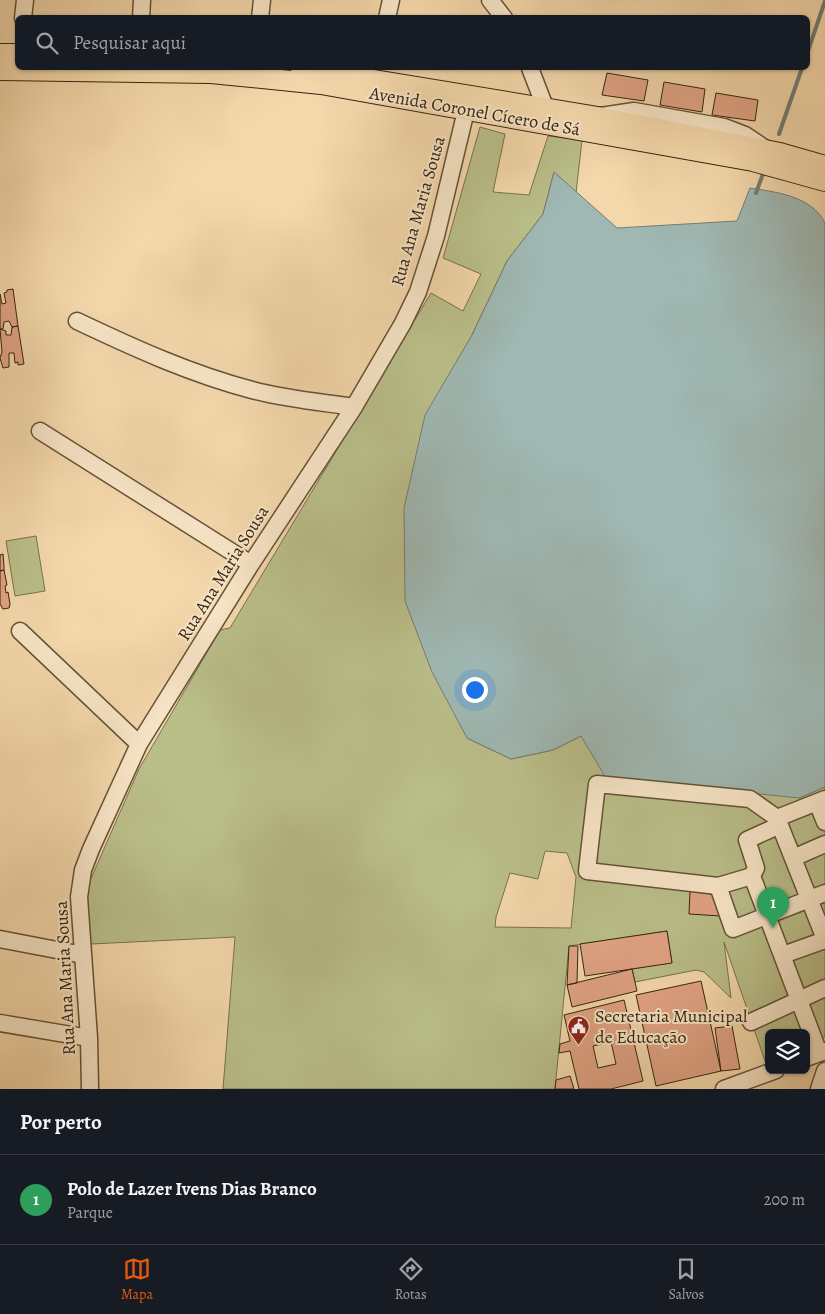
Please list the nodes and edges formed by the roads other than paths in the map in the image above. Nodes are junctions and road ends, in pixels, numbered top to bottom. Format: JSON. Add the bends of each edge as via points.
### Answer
{"nodes":[{"id":1,"x":25,"y":0,"type":"edge"},
{"id":2,"x":142,"y":0,"type":"edge"},
{"id":3,"x":262,"y":0,"type":"edge"},
{"id":4,"x":391,"y":0,"type":"edge"},
{"id":5,"x":490,"y":0,"type":"edge"},
{"id":6,"x":23,"y":15,"type":"edge"},
{"id":7,"x":141,"y":15,"type":"edge"},
{"id":8,"x":260,"y":15,"type":"edge"},
{"id":9,"x":388,"y":15,"type":"edge"},
{"id":10,"x":502,"y":15,"type":"edge"},
{"id":11,"x":15,"y":53,"type":"edge"},
{"id":12,"x":0,"y":54,"type":"edge"},
{"id":13,"x":0,"y":70,"type":"edge"},
{"id":14,"x":330,"y":70,"type":"edge"},
{"id":15,"x":531,"y":70,"type":"edge"},
{"id":16,"x":374,"y":73,"type":"edge"},
{"id":17,"x":468,"y":102,"type":"junction"},
{"id":18,"x":546,"y":116,"type":"junction"},
{"id":19,"x":825,"y":166,"type":"edge"},
{"id":20,"x":825,"y":181,"type":"edge"},
{"id":21,"x":77,"y":321,"type":"dead end"},
{"id":22,"x":354,"y":406,"type":"junction"},
{"id":23,"x":40,"y":431,"type":"dead end"},
{"id":24,"x":251,"y":564,"type":"junction"},
{"id":25,"x":20,"y":631,"type":"dead end"},
{"id":26,"x":139,"y":744,"type":"junction"},
{"id":27,"x":821,"y":801,"type":"edge"},
{"id":28,"x":779,"y":822,"type":"junction"},
{"id":29,"x":825,"y":822,"type":"edge"},
{"id":30,"x":825,"y":844,"type":"edge"},
{"id":31,"x":793,"y":858,"type":"junction"},
{"id":32,"x":752,"y":876,"type":"junction"},
{"id":33,"x":718,"y":886,"type":"junction"},
{"id":34,"x":825,"y":893,"type":"edge"},
{"id":35,"x":809,"y":899,"type":"junction"},
{"id":36,"x":768,"y":916,"type":"junction"},
{"id":37,"x":0,"y":939,"type":"edge"},
{"id":38,"x":825,"y":940,"type":"edge"},
{"id":39,"x":82,"y":954,"type":"junction"},
{"id":40,"x":783,"y":955,"type":"junction"},
{"id":41,"x":825,"y":988,"type":"edge"},
{"id":42,"x":800,"y":999,"type":"junction"},
{"id":43,"x":751,"y":1022,"type":"dead end"},
{"id":44,"x":0,"y":1023,"type":"edge"},
{"id":45,"x":89,"y":1038,"type":"junction"},
{"id":46,"x":817,"y":1054,"type":"edge"},
{"id":47,"x":825,"y":1071,"type":"edge"},
{"id":48,"x":765,"y":1074,"type":"edge"},
{"id":49,"x":90,"y":1089,"type":"edge"},
{"id":50,"x":724,"y":1089,"type":"edge"},
{"id":51,"x":819,"y":1089,"type":"edge"}],
"edges":[{"from":1,"to":6,"type":"street"},
{"from":2,"to":7,"type":"street"},
{"from":3,"to":8,"type":"street"},
{"from":4,"to":9,"type":"street"},
{"from":5,"to":10,"type":"street"},
{"from":11,"to":12,"type":"main road"},
{"from":13,"to":17,"type":"main road","name":"Avenida Coronel Cícero de Sá","via":[[211,73]]},
{"from":14,"to":16,"type":"main road","name":"Avenida Coronel Cícero de Sá"},
{"from":15,"to":18,"type":"street"},
{"from":16,"to":17,"type":"main road","name":"Avenida Coronel Cícero de Sá"},
{"from":17,"to":18,"type":"main road","name":"Avenida Coronel Cícero de Sá"},
{"from":17,"to":22,"type":"street","name":"Rua Ana Maria Sousa","via":[[436,236],[418,292]]},
{"from":18,"to":19,"type":"main road","name":"Avenida Coronel Cícero de Sá","via":[[598,116],[768,150]]},
{"from":18,"to":20,"type":"main road","name":"Avenida Coronel Cícero de Sá","via":[[753,161]]},
{"from":21,"to":22,"type":"street","via":[[145,353],[217,380],[282,396]]},
{"from":22,"to":24,"type":"street","name":"Rua Ana Maria Sousa"},
{"from":23,"to":24,"type":"street"},
{"from":24,"to":26,"type":"street","name":"Rua Ana Maria Sousa"},
{"from":25,"to":26,"type":"street"},
{"from":26,"to":39,"type":"street","name":"Rua Ana Maria Sousa","via":[[100,824],[83,870],[79,897]]},
{"from":27,"to":28,"type":"street"},
{"from":27,"to":29,"type":"street"},
{"from":28,"to":31,"type":"street"},
{"from":28,"to":32,"type":"street","via":[[747,840],[756,868]]},
{"from":28,"to":33,"type":"street","via":[[750,799],[597,784],[587,870]]},
{"from":30,"to":31,"type":"street"},
{"from":31,"to":35,"type":"street"},
{"from":32,"to":33,"type":"street"},
{"from":32,"to":36,"type":"street"},
{"from":33,"to":36,"type":"street","via":[[733,929]]},
{"from":34,"to":35,"type":"street"},
{"from":35,"to":36,"type":"street"},
{"from":35,"to":38,"type":"street"},
{"from":36,"to":40,"type":"street"},
{"from":37,"to":39,"type":"street"},
{"from":38,"to":40,"type":"street"},
{"from":39,"to":45,"type":"street","name":"Rua Ana Maria Sousa"},
{"from":40,"to":42,"type":"street"},
{"from":41,"to":42,"type":"street"},
{"from":42,"to":43,"type":"street"},
{"from":42,"to":46,"type":"street"},
{"from":44,"to":45,"type":"street"},
{"from":45,"to":49,"type":"street","name":"Rua Ana Maria Sousa"},
{"from":47,"to":51,"type":"street"},
{"from":48,"to":50,"type":"street"}]}
